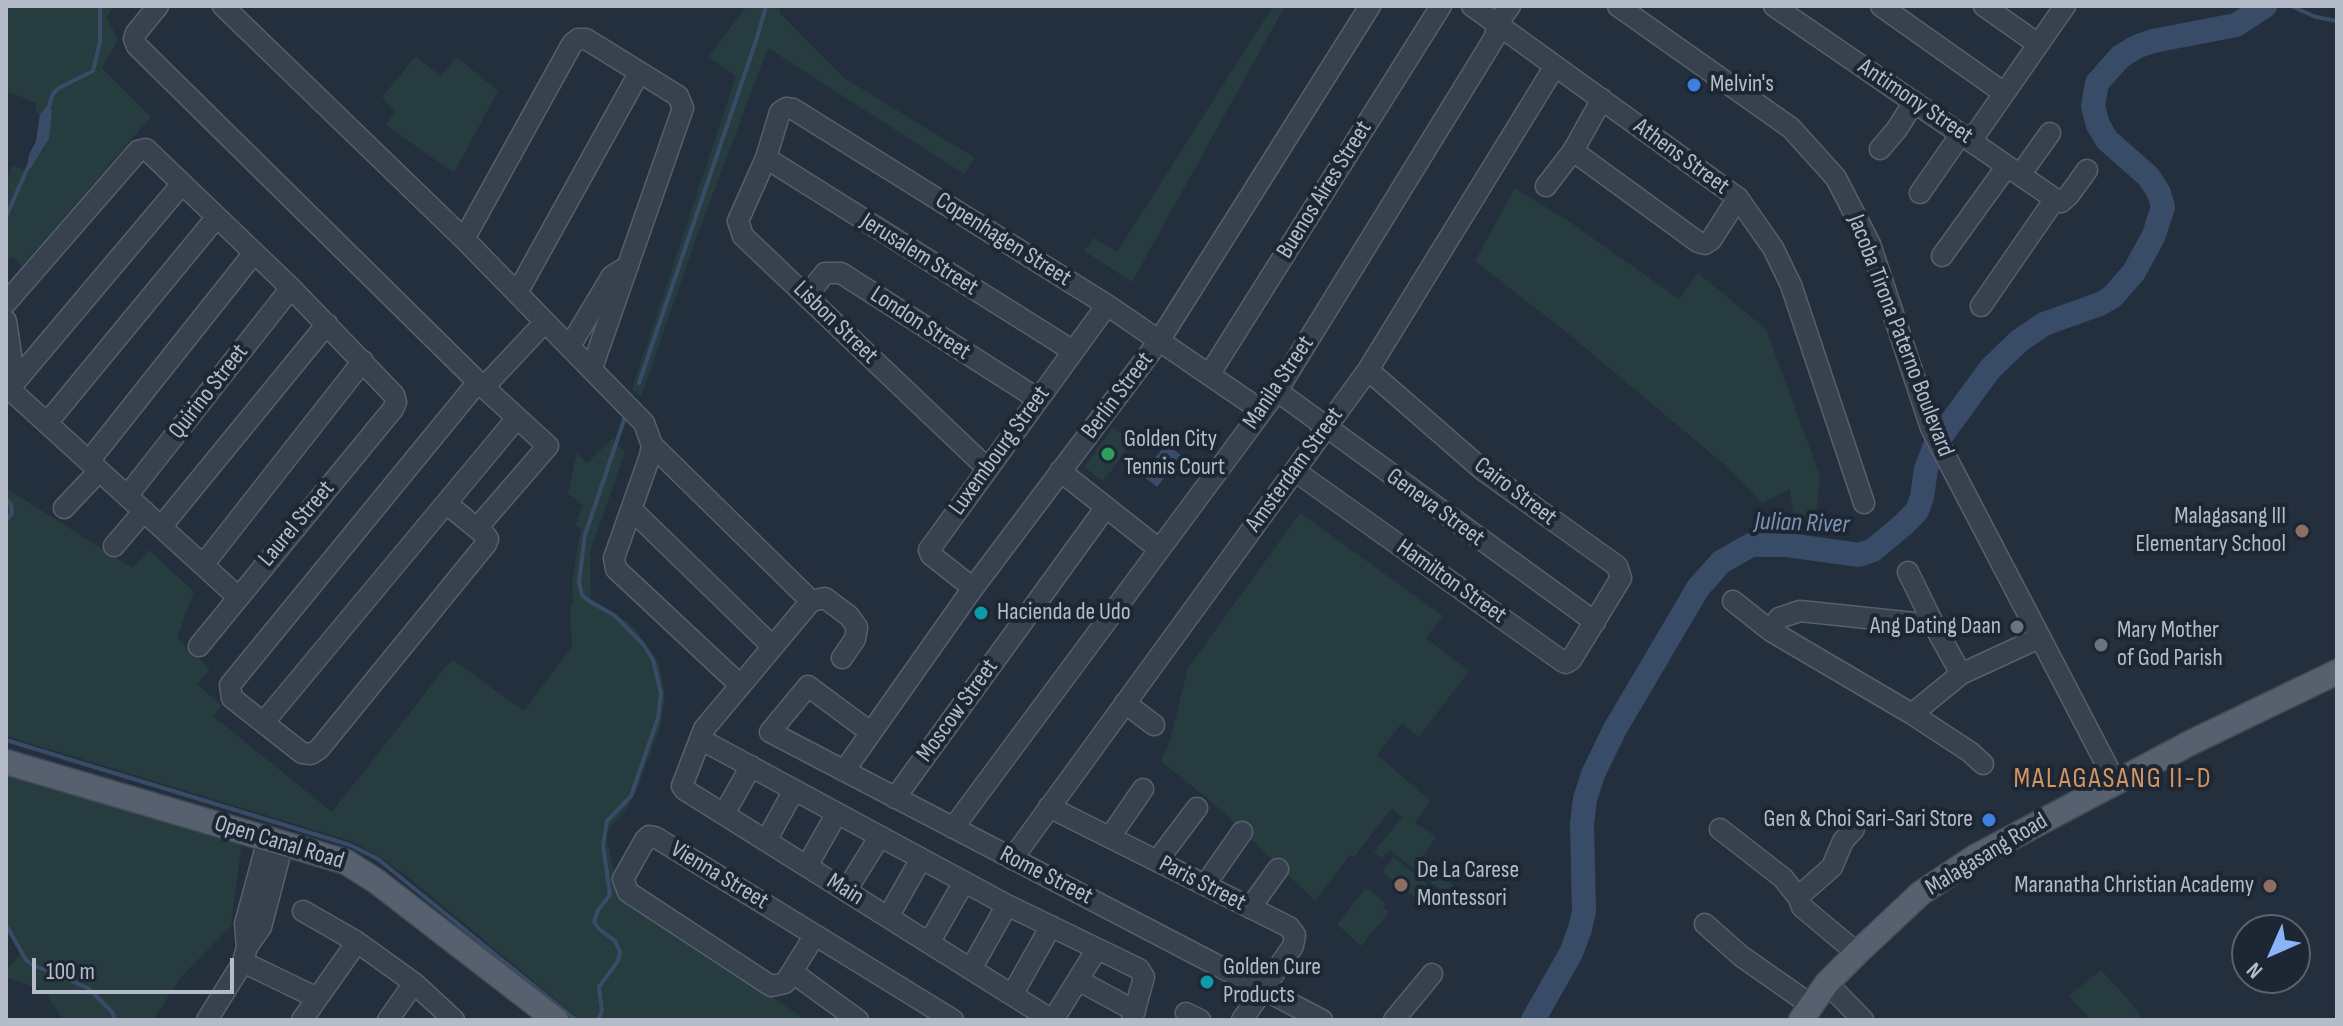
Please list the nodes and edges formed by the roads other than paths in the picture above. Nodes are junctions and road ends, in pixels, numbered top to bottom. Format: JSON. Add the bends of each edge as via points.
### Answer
{"nodes":[{"id":1,"x":158,"y":6,"type":"edge"},
{"id":2,"x":223,"y":6,"type":"edge"},
{"id":3,"x":1370,"y":6,"type":"edge"},
{"id":4,"x":1441,"y":6,"type":"edge"},
{"id":5,"x":1472,"y":6,"type":"edge"},
{"id":6,"x":1510,"y":6,"type":"edge"},
{"id":7,"x":1521,"y":6,"type":"edge"},
{"id":8,"x":1618,"y":6,"type":"edge"},
{"id":9,"x":1774,"y":6,"type":"edge"},
{"id":10,"x":1881,"y":6,"type":"edge"},
{"id":11,"x":1984,"y":6,"type":"edge"},
{"id":12,"x":2065,"y":6,"type":"edge"},
{"id":13,"x":1499,"y":30,"type":"junction"},
{"id":14,"x":2038,"y":44,"type":"junction"},
{"id":15,"x":1555,"y":66,"type":"junction"},
{"id":16,"x":639,"y":73,"type":"junction"},
{"id":17,"x":2004,"y":93,"type":"junction"},
{"id":18,"x":1602,"y":99,"type":"junction"},
{"id":19,"x":1914,"y":102,"type":"junction"},
{"id":20,"x":2050,"y":133,"type":"dead end"},
{"id":21,"x":1966,"y":138,"type":"junction"},
{"id":22,"x":1880,"y":149,"type":"dead end"},
{"id":23,"x":1573,"y":151,"type":"junction"},
{"id":24,"x":766,"y":158,"type":"junction"},
{"id":25,"x":2013,"y":170,"type":"junction"},
{"id":26,"x":2087,"y":170,"type":"dead end"},
{"id":27,"x":181,"y":185,"type":"junction"},
{"id":28,"x":1546,"y":186,"type":"dead end"},
{"id":29,"x":1920,"y":193,"type":"dead end"},
{"id":30,"x":1738,"y":198,"type":"junction"},
{"id":31,"x":2055,"y":199,"type":"junction"},
{"id":32,"x":216,"y":218,"type":"junction"},
{"id":33,"x":464,"y":239,"type":"junction"},
{"id":34,"x":254,"y":253,"type":"junction"},
{"id":35,"x":1942,"y":256,"type":"dead end"},
{"id":36,"x":628,"y":265,"type":"junction"},
{"id":37,"x":291,"y":288,"type":"junction"},
{"id":38,"x":517,"y":293,"type":"junction"},
{"id":39,"x":807,"y":296,"type":"junction"},
{"id":40,"x":6,"y":303,"type":"edge"},
{"id":41,"x":1107,"y":305,"type":"junction"},
{"id":42,"x":1981,"y":306,"type":"dead end"},
{"id":43,"x":6,"y":321,"type":"edge"},
{"id":44,"x":545,"y":322,"type":"junction"},
{"id":45,"x":327,"y":324,"type":"junction"},
{"id":46,"x":1159,"y":341,"type":"junction"},
{"id":47,"x":570,"y":346,"type":"junction"},
{"id":48,"x":1073,"y":351,"type":"junction"},
{"id":49,"x":363,"y":361,"type":"junction"},
{"id":50,"x":592,"y":368,"type":"junction"},
{"id":51,"x":1368,"y":370,"type":"junction"},
{"id":52,"x":1209,"y":375,"type":"junction"},
{"id":53,"x":481,"y":384,"type":"junction"},
{"id":54,"x":10,"y":385,"type":"edge"},
{"id":55,"x":1277,"y":391,"type":"junction"},
{"id":56,"x":1038,"y":399,"type":"junction"},
{"id":57,"x":1262,"y":411,"type":"junction"},
{"id":58,"x":517,"y":418,"type":"junction"},
{"id":59,"x":47,"y":423,"type":"junction"},
{"id":60,"x":1326,"y":429,"type":"junction"},
{"id":61,"x":652,"y":445,"type":"junction"},
{"id":62,"x":94,"y":466,"type":"junction"},
{"id":63,"x":987,"y":468,"type":"junction"},
{"id":64,"x":1060,"y":471,"type":"junction"},
{"id":65,"x":1295,"y":471,"type":"junction"},
{"id":66,"x":127,"y":496,"type":"junction"},
{"id":67,"x":1864,"y":503,"type":"dead end"},
{"id":68,"x":447,"y":504,"type":"junction"},
{"id":69,"x":1106,"y":507,"type":"junction"},
{"id":70,"x":64,"y":508,"type":"dead end"},
{"id":71,"x":632,"y":510,"type":"junction"},
{"id":72,"x":144,"y":511,"type":"junction"},
{"id":73,"x":161,"y":527,"type":"junction"},
{"id":74,"x":477,"y":528,"type":"junction"},
{"id":75,"x":114,"y":546,"type":"dead end"},
{"id":76,"x":1159,"y":549,"type":"junction"},
{"id":77,"x":203,"y":565,"type":"junction"},
{"id":78,"x":1908,"y":572,"type":"dead end"},
{"id":79,"x":973,"y":588,"type":"junction"},
{"id":80,"x":237,"y":596,"type":"junction"},
{"id":81,"x":811,"y":601,"type":"junction"},
{"id":82,"x":1733,"y":601,"type":"dead end"},
{"id":83,"x":1595,"y":622,"type":"junction"},
{"id":84,"x":1934,"y":625,"type":"junction"},
{"id":85,"x":1771,"y":631,"type":"junction"},
{"id":86,"x":2039,"y":638,"type":"junction"},
{"id":87,"x":199,"y":646,"type":"dead end"},
{"id":88,"x":772,"y":646,"type":"junction"},
{"id":89,"x":842,"y":658,"type":"dead end"},
{"id":90,"x":2337,"y":672,"type":"edge"},
{"id":91,"x":1961,"y":674,"type":"junction"},
{"id":92,"x":740,"y":685,"type":"junction"},
{"id":93,"x":1125,"y":703,"type":"junction"},
{"id":94,"x":1912,"y":714,"type":"junction"},
{"id":95,"x":264,"y":722,"type":"junction"},
{"id":96,"x":1154,"y":725,"type":"dead end"},
{"id":97,"x":870,"y":732,"type":"junction"},
{"id":98,"x":700,"y":739,"type":"junction"},
{"id":99,"x":6,"y":762,"type":"edge"},
{"id":100,"x":1983,"y":764,"type":"dead end"},
{"id":101,"x":751,"y":766,"type":"junction"},
{"id":102,"x":844,"y":771,"type":"junction"},
{"id":103,"x":2116,"y":783,"type":"junction"},
{"id":104,"x":1143,"y":789,"type":"dead end"},
{"id":105,"x":794,"y":790,"type":"junction"},
{"id":106,"x":895,"y":798,"type":"junction"},
{"id":107,"x":1049,"y":807,"type":"junction"},
{"id":108,"x":1197,"y":808,"type":"dead end"},
{"id":109,"x":837,"y":813,"type":"junction"},
{"id":110,"x":724,"y":814,"type":"junction"},
{"id":111,"x":953,"y":828,"type":"junction"},
{"id":112,"x":1720,"y":829,"type":"dead end"},
{"id":113,"x":1854,"y":829,"type":"dead end"},
{"id":114,"x":1242,"y":832,"type":"dead end"},
{"id":115,"x":880,"y":836,"type":"junction"},
{"id":116,"x":1110,"y":837,"type":"junction"},
{"id":117,"x":276,"y":841,"type":"junction"},
{"id":118,"x":766,"y":841,"type":"junction"},
{"id":119,"x":921,"y":859,"type":"junction"},
{"id":120,"x":1012,"y":859,"type":"junction"},
{"id":121,"x":1157,"y":861,"type":"junction"},
{"id":122,"x":807,"y":866,"type":"junction"},
{"id":123,"x":1278,"y":869,"type":"dead end"},
{"id":124,"x":964,"y":882,"type":"junction"},
{"id":125,"x":1205,"y":885,"type":"junction"},
{"id":126,"x":846,"y":891,"type":"junction"},
{"id":127,"x":1798,"y":897,"type":"junction"},
{"id":128,"x":1007,"y":905,"type":"junction"},
{"id":129,"x":1250,"y":908,"type":"junction"},
{"id":130,"x":303,"y":911,"type":"dead end"},
{"id":131,"x":888,"y":917,"type":"junction"},
{"id":132,"x":1705,"y":924,"type":"dead end"},
{"id":133,"x":1051,"y":926,"type":"junction"},
{"id":134,"x":815,"y":935,"type":"junction"},
{"id":135,"x":357,"y":942,"type":"junction"},
{"id":136,"x":929,"y":943,"type":"junction"},
{"id":137,"x":1097,"y":949,"type":"junction"},
{"id":138,"x":1857,"y":953,"type":"junction"},
{"id":139,"x":245,"y":954,"type":"junction"},
{"id":140,"x":971,"y":969,"type":"junction"},
{"id":141,"x":1432,"y":974,"type":"dead end"},
{"id":142,"x":785,"y":979,"type":"junction"},
{"id":143,"x":1078,"y":980,"type":"junction"},
{"id":144,"x":414,"y":983,"type":"junction"},
{"id":145,"x":1827,"y":983,"type":"junction"},
{"id":146,"x":1264,"y":990,"type":"junction"},
{"id":147,"x":1012,"y":995,"type":"junction"},
{"id":148,"x":317,"y":998,"type":"junction"},
{"id":149,"x":1806,"y":1012,"type":"edge"},
{"id":150,"x":1133,"y":1016,"type":"edge"},
{"id":151,"x":207,"y":1020,"type":"edge"},
{"id":152,"x":302,"y":1020,"type":"edge"},
{"id":153,"x":388,"y":1020,"type":"edge"},
{"id":154,"x":454,"y":1020,"type":"edge"},
{"id":155,"x":556,"y":1020,"type":"edge"},
{"id":156,"x":858,"y":1020,"type":"edge"},
{"id":157,"x":953,"y":1020,"type":"edge"},
{"id":158,"x":1053,"y":1020,"type":"edge"},
{"id":159,"x":1242,"y":1020,"type":"edge"},
{"id":160,"x":1321,"y":1020,"type":"edge"},
{"id":161,"x":1394,"y":1020,"type":"edge"},
{"id":162,"x":1863,"y":1020,"type":"edge"}],
"edges":[{"from":1,"to":53,"type":"street","via":[[136,33],[137,46]]},
{"from":2,"to":33,"type":"street"},
{"from":3,"to":46,"type":"street","name":"Berlin Street"},
{"from":4,"to":52,"type":"street","name":"Buenos Aires Street"},
{"from":5,"to":13,"type":"street","name":"Athens Street"},
{"from":6,"to":13,"type":"street","name":"Manila Street"},
{"from":7,"to":13,"type":"street","name":"Manila Street"},
{"from":8,"to":86,"type":"street","name":"Jacoba Tirona Paterno Boulevard","via":[[1791,128],[1836,178],[1870,244],[1931,428]]},
{"from":9,"to":19,"type":"street","name":"Antimony Street"},
{"from":10,"to":17,"type":"street"},
{"from":11,"to":14,"type":"street"},
{"from":12,"to":14,"type":"street"},
{"from":13,"to":15,"type":"street","name":"Athens Street"},
{"from":13,"to":55,"type":"street","name":"Manila Street"},
{"from":14,"to":17,"type":"street"},
{"from":15,"to":18,"type":"street","name":"Athens Street"},
{"from":15,"to":51,"type":"street","name":"Amsterdam Street"},
{"from":16,"to":33,"type":"street","via":[[586,39],[572,44]]},
{"from":16,"to":36,"type":"street","via":[[678,96],[683,108]]},
{"from":16,"to":38,"type":"street"},
{"from":17,"to":21,"type":"street"},
{"from":18,"to":23,"type":"street"},
{"from":18,"to":30,"type":"street","name":"Athens Street"},
{"from":19,"to":21,"type":"street","name":"Antimony Street"},
{"from":19,"to":22,"type":"street"},
{"from":20,"to":25,"type":"street"},
{"from":21,"to":25,"type":"street","name":"Antimony Street"},
{"from":21,"to":29,"type":"street"},
{"from":23,"to":28,"type":"street"},
{"from":23,"to":30,"type":"street","via":[[1705,244]]},
{"from":24,"to":39,"type":"street","name":"Lisbon Street","via":[[738,221],[740,229]]},
{"from":24,"to":41,"type":"street","name":"Copenhagen Street","via":[[780,112],[793,109]]},
{"from":24,"to":48,"type":"street","name":"Jerusalem Street"},
{"from":25,"to":31,"type":"street","name":"Antimony Street"},
{"from":25,"to":35,"type":"street"},
{"from":26,"to":31,"type":"street","via":[[2069,195],[2061,202]]},
{"from":27,"to":32,"type":"street"},
{"from":27,"to":40,"type":"street","via":[[146,149],[138,151]]},
{"from":27,"to":54,"type":"street"},
{"from":30,"to":67,"type":"street","name":"Athens Street","via":[[1791,285]]},
{"from":31,"to":42,"type":"street"},
{"from":32,"to":34,"type":"street"},
{"from":32,"to":59,"type":"street"},
{"from":33,"to":38,"type":"street"},
{"from":34,"to":37,"type":"street"},
{"from":34,"to":62,"type":"street"},
{"from":36,"to":47,"type":"street","via":[[612,276]]},
{"from":36,"to":50,"type":"street"},
{"from":37,"to":45,"type":"street"},
{"from":37,"to":66,"type":"street","name":"Quirino Street"},
{"from":38,"to":44,"type":"street"},
{"from":39,"to":56,"type":"street","name":"London Street","via":[[825,273],[841,273]]},
{"from":39,"to":63,"type":"street","name":"Lisbon Street"},
{"from":41,"to":46,"type":"street","name":"Copenhagen Street"},
{"from":41,"to":48,"type":"street","name":"Luxembourg Street"},
{"from":43,"to":54,"type":"street"},
{"from":44,"to":47,"type":"street"},
{"from":44,"to":53,"type":"street"},
{"from":45,"to":49,"type":"street"},
{"from":45,"to":73,"type":"street"},
{"from":46,"to":52,"type":"street","name":"Copenhagen Street"},
{"from":46,"to":64,"type":"street","name":"Berlin Street"},
{"from":47,"to":50,"type":"street"},
{"from":48,"to":56,"type":"street","name":"Luxembourg Street"},
{"from":49,"to":77,"type":"street"},
{"from":49,"to":80,"type":"street","name":"Laurel Street","via":[[396,402]]},
{"from":50,"to":61,"type":"street","via":[[644,423]]},
{"from":51,"to":60,"type":"street","name":"Amsterdam Street"},
{"from":51,"to":83,"type":"street","name":"Cairo Street","via":[[1484,471],[1617,566],[1621,578]]},
{"from":52,"to":57,"type":"street","name":"Copenhagen Street"},
{"from":53,"to":58,"type":"street"},
{"from":53,"to":95,"type":"street","via":[[230,685],[232,698]]},
{"from":54,"to":59,"type":"street"},
{"from":55,"to":57,"type":"street","name":"Manila Street"},
{"from":55,"to":60,"type":"street","name":"Geneva Street"},
{"from":56,"to":63,"type":"street","name":"Luxembourg Street"},
{"from":57,"to":76,"type":"street","name":"Manila Street"},
{"from":58,"to":68,"type":"street"},
{"from":58,"to":74,"type":"street","via":[[548,449]]},
{"from":59,"to":62,"type":"street"},
{"from":60,"to":65,"type":"street","name":"Amsterdam Street"},
{"from":60,"to":83,"type":"street","name":"Geneva Street"},
{"from":61,"to":71,"type":"street"},
{"from":61,"to":81,"type":"street"},
{"from":62,"to":66,"type":"street"},
{"from":62,"to":70,"type":"street"},
{"from":63,"to":79,"type":"street","name":"Luxembourg Street","via":[[929,550]]},
{"from":64,"to":69,"type":"street"},
{"from":64,"to":79,"type":"street","name":"Berlin Street"},
{"from":65,"to":83,"type":"street","name":"Hamilton Street","via":[[1562,661],[1571,660]]},
{"from":65,"to":93,"type":"street","name":"Amsterdam Street"},
{"from":66,"to":72,"type":"street"},
{"from":68,"to":74,"type":"street"},
{"from":68,"to":95,"type":"street"},
{"from":69,"to":76,"type":"street"},
{"from":69,"to":106,"type":"street","name":"Moscow Street"},
{"from":71,"to":88,"type":"street"},
{"from":71,"to":92,"type":"street","via":[[614,558],[616,569]]},
{"from":72,"to":73,"type":"street"},
{"from":72,"to":75,"type":"street"},
{"from":73,"to":77,"type":"street"},
{"from":74,"to":95,"type":"street","via":[[488,539],[486,544],[319,749],[302,753]]},
{"from":76,"to":111,"type":"street","name":"Manila Street"},
{"from":77,"to":80,"type":"street"},
{"from":78,"to":84,"type":"street"},
{"from":79,"to":97,"type":"street","name":"Berlin Street"},
{"from":80,"to":87,"type":"street","name":"Laurel Street"},
{"from":81,"to":88,"type":"street"},
{"from":81,"to":89,"type":"street","via":[[825,598],[857,627]]},
{"from":82,"to":85,"type":"street"},
{"from":84,"to":85,"type":"street","via":[[1800,611],[1779,618]]},
{"from":84,"to":91,"type":"street"},
{"from":85,"to":94,"type":"street"},
{"from":86,"to":91,"type":"street"},
{"from":86,"to":103,"type":"street","name":"Jacoba Tirona Paterno Boulevard"},
{"from":88,"to":92,"type":"street"},
{"from":90,"to":103,"type":"main road","name":"Malagasang Road"},
{"from":91,"to":94,"type":"street"},
{"from":92,"to":98,"type":"street"},
{"from":93,"to":96,"type":"street"},
{"from":93,"to":107,"type":"street","name":"Amsterdam Street"},
{"from":94,"to":100,"type":"street"},
{"from":97,"to":102,"type":"street","name":"Berlin Street"},
{"from":97,"to":102,"type":"street","name":"Rome Street","via":[[808,686],[770,732]]},
{"from":98,"to":101,"type":"street"},
{"from":98,"to":110,"type":"street","name":"Main","via":[[682,786]]},
{"from":99,"to":117,"type":"main road","name":"Open Canal Road"},
{"from":101,"to":105,"type":"street"},
{"from":101,"to":110,"type":"street"},
{"from":102,"to":106,"type":"street","name":"Rome Street"},
{"from":103,"to":138,"type":"main road","name":"Malagasang Road","via":[[1975,857],[1921,893]]},
{"from":104,"to":116,"type":"street"},
{"from":105,"to":109,"type":"street"},
{"from":105,"to":118,"type":"street"},
{"from":106,"to":111,"type":"street","name":"Rome Street"},
{"from":107,"to":116,"type":"street","name":"Paris Street"},
{"from":107,"to":120,"type":"street","name":"Amsterdam Street"},
{"from":108,"to":121,"type":"street"},
{"from":109,"to":115,"type":"street"},
{"from":109,"to":122,"type":"street"},
{"from":110,"to":118,"type":"street","name":"Main"},
{"from":111,"to":120,"type":"street","name":"Rome Street"},
{"from":112,"to":127,"type":"street","via":[[1783,878]]},
{"from":113,"to":127,"type":"street","via":[[1832,867]]},
{"from":114,"to":125,"type":"street"},
{"from":115,"to":119,"type":"street"},
{"from":115,"to":126,"type":"street"},
{"from":116,"to":121,"type":"street","name":"Paris Street"},
{"from":117,"to":139,"type":"street","via":[[262,893],[245,924]]},
{"from":117,"to":155,"type":"main road","name":"Open Canal Road","via":[[362,871]]},
{"from":118,"to":122,"type":"street","name":"Main"},
{"from":119,"to":124,"type":"street"},
{"from":119,"to":131,"type":"street"},
{"from":120,"to":146,"type":"street","name":"Rome Street"},
{"from":121,"to":125,"type":"street","name":"Paris Street"},
{"from":122,"to":126,"type":"street","name":"Main"},
{"from":123,"to":129,"type":"street"},
{"from":124,"to":128,"type":"street"},
{"from":124,"to":136,"type":"street"},
{"from":125,"to":129,"type":"street","name":"Paris Street"},
{"from":126,"to":131,"type":"street","name":"Main"},
{"from":127,"to":138,"type":"street","via":[[1802,907]]},
{"from":128,"to":133,"type":"street"},
{"from":128,"to":140,"type":"street"},
{"from":129,"to":146,"type":"street","name":"Paris Street","via":[[1295,935]]},
{"from":130,"to":135,"type":"street"},
{"from":131,"to":136,"type":"street","name":"Main"},
{"from":132,"to":149,"type":"street"},
{"from":133,"to":137,"type":"street"},
{"from":133,"to":147,"type":"street"},
{"from":134,"to":142,"type":"street"},
{"from":134,"to":142,"type":"street","name":"Vienna Street","via":[[655,837],[645,840],[623,879],[628,892],[771,986]]},
{"from":134,"to":157,"type":"street","name":"Vienna Street"},
{"from":135,"to":144,"type":"street"},
{"from":135,"to":148,"type":"street"},
{"from":136,"to":140,"type":"street","name":"Main"},
{"from":137,"to":143,"type":"street"},
{"from":137,"to":150,"type":"street","via":[[1143,972]]},
{"from":138,"to":145,"type":"main road","name":"Malagasang Road"},
{"from":139,"to":148,"type":"street"},
{"from":139,"to":151,"type":"street"},
{"from":140,"to":147,"type":"street","name":"Main"},
{"from":141,"to":161,"type":"street"},
{"from":142,"to":156,"type":"street"},
{"from":143,"to":150,"type":"street"},
{"from":143,"to":158,"type":"street"},
{"from":144,"to":153,"type":"street"},
{"from":144,"to":154,"type":"street"},
{"from":145,"to":149,"type":"main road","name":"Malagasang Road"},
{"from":145,"to":162,"type":"street"},
{"from":146,"to":159,"type":"street"},
{"from":146,"to":160,"type":"street","name":"Rome Street"},
{"from":147,"to":158,"type":"street","name":"Main"},
{"from":148,"to":152,"type":"street"}]}
